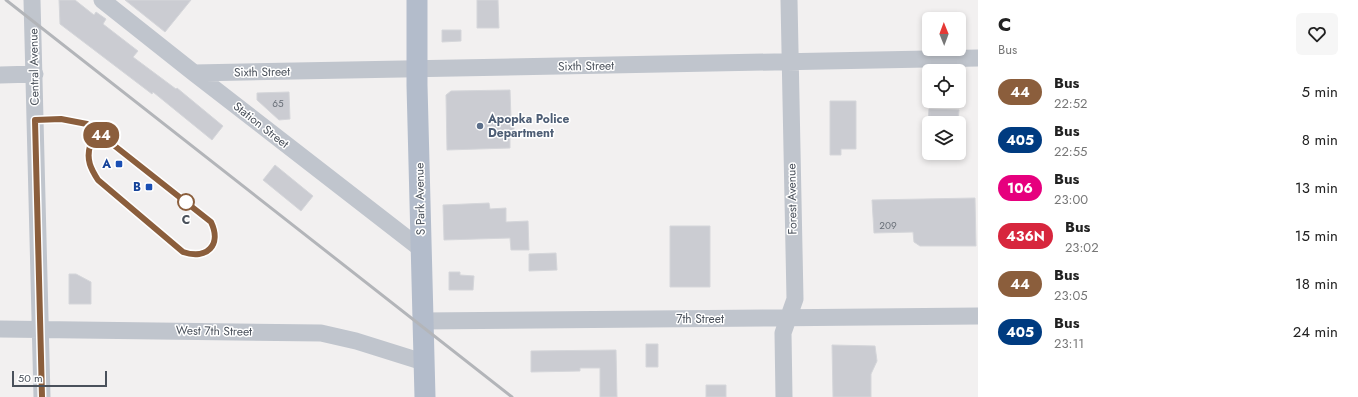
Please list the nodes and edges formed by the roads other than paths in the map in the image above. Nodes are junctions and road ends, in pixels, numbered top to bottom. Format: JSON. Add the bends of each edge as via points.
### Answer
{"nodes":[{"id":1,"x":32,"y":0,"type":"edge"},
{"id":2,"x":102,"y":0,"type":"edge"},
{"id":3,"x":417,"y":0,"type":"edge"},
{"id":4,"x":789,"y":0,"type":"edge"},
{"id":5,"x":978,"y":58,"type":"edge"},
{"id":6,"x":790,"y":61,"type":"junction"},
{"id":7,"x":417,"y":70,"type":"junction"},
{"id":8,"x":194,"y":73,"type":"junction"},
{"id":9,"x":35,"y":74,"type":"junction"},
{"id":10,"x":0,"y":75,"type":"edge"},
{"id":11,"x":421,"y":249,"type":"junction"},
{"id":12,"x":978,"y":316,"type":"edge"},
{"id":13,"x":788,"y":318,"type":"junction"},
{"id":14,"x":422,"y":321,"type":"junction"},
{"id":15,"x":0,"y":329,"type":"edge"},
{"id":16,"x":40,"y":329,"type":"junction"},
{"id":17,"x":424,"y":362,"type":"junction"},
{"id":18,"x":42,"y":397,"type":"edge"},
{"id":19,"x":425,"y":397,"type":"edge"},
{"id":20,"x":784,"y":397,"type":"edge"}],
"edges":[{"from":1,"to":9,"type":"street","name":"Central Avenue"},
{"from":2,"to":8,"type":"street","name":"Station Street"},
{"from":3,"to":7,"type":"main road","name":"S Park Avenue"},
{"from":4,"to":6,"type":"street","name":"Forest Avenue"},
{"from":5,"to":6,"type":"street","name":"Sixth Street"},
{"from":6,"to":7,"type":"street","name":"Sixth Street"},
{"from":6,"to":13,"type":"street","name":"Forest Avenue","via":[[795,299]]},
{"from":7,"to":8,"type":"street","name":"Sixth Street"},
{"from":7,"to":11,"type":"main road","name":"S Park Avenue"},
{"from":8,"to":11,"type":"street","name":"Station Street"},
{"from":9,"to":10,"type":"street"},
{"from":9,"to":16,"type":"street","name":"Central Avenue"},
{"from":11,"to":14,"type":"main road","name":"S Park Avenue"},
{"from":12,"to":13,"type":"street","name":"7th Street"},
{"from":13,"to":14,"type":"street","name":"7th Street"},
{"from":13,"to":20,"type":"street","name":"Forest Avenue","via":[[783,333]]},
{"from":14,"to":17,"type":"main road","name":"S Park Avenue"},
{"from":15,"to":16,"type":"street","name":"West 7th Street"},
{"from":16,"to":17,"type":"street","name":"West 7th Street","via":[[321,333]]},
{"from":16,"to":18,"type":"street","name":"Central Avenue"},
{"from":17,"to":19,"type":"main road","name":"S Park Avenue"}]}
